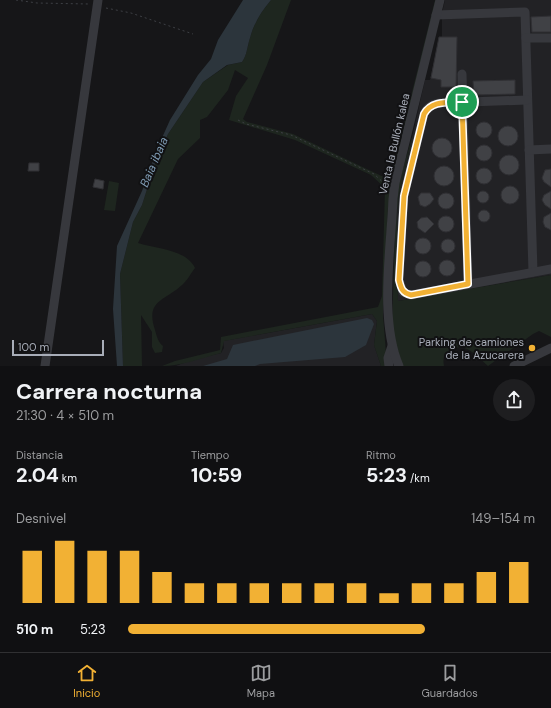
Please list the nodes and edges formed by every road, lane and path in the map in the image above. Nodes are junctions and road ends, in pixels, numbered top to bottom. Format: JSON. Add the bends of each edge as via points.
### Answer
{"nodes":[{"id":1,"x":16,"y":0,"type":"edge"},
{"id":2,"x":440,"y":0,"type":"edge"},
{"id":3,"x":98,"y":3,"type":"edge"},
{"id":4,"x":436,"y":15,"type":"junction"},
{"id":5,"x":193,"y":34,"type":"dead end"},
{"id":6,"x":526,"y":38,"type":"junction"},
{"id":7,"x":551,"y":38,"type":"edge"},
{"id":8,"x":462,"y":74,"type":"dead end"},
{"id":9,"x":527,"y":100,"type":"junction"},
{"id":10,"x":462,"y":102,"type":"junction"},
{"id":11,"x":238,"y":120,"type":"dead end"},
{"id":12,"x":551,"y":149,"type":"edge"},
{"id":13,"x":529,"y":150,"type":"junction"},
{"id":14,"x":394,"y":189,"type":"junction"},
{"id":15,"x":551,"y":269,"type":"edge"},
{"id":16,"x":533,"y":272,"type":"junction"},
{"id":17,"x":468,"y":284,"type":"junction"},
{"id":18,"x":392,"y":346,"type":"junction"},
{"id":19,"x":551,"y":348,"type":"edge"},
{"id":20,"x":45,"y":366,"type":"edge"},
{"id":21,"x":389,"y":366,"type":"edge"},
{"id":22,"x":399,"y":366,"type":"edge"},
{"id":23,"x":514,"y":366,"type":"edge"}],
"edges":[{"from":1,"to":3,"type":"path","via":[[37,3]]},
{"from":2,"to":4,"type":"street","name":"Venta la Bullón kalea"},
{"from":3,"to":5,"type":"path"},
{"from":3,"to":20,"type":"street"},
{"from":4,"to":6,"type":"street","via":[[525,12]]},
{"from":4,"to":14,"type":"street","name":"Venta la Bullón kalea"},
{"from":6,"to":7,"type":"street"},
{"from":6,"to":9,"type":"street"},
{"from":8,"to":10,"type":"street"},
{"from":9,"to":10,"type":"street"},
{"from":9,"to":13,"type":"street"},
{"from":10,"to":17,"type":"street"},
{"from":10,"to":17,"type":"street","via":[[435,104],[424,114],[404,196],[399,280],[403,292],[411,295]]},
{"from":11,"to":14,"type":"path","via":[[291,136],[374,174],[388,188]]},
{"from":12,"to":13,"type":"street"},
{"from":13,"to":16,"type":"street"},
{"from":14,"to":18,"type":"street","name":"Venta la Bullón kalea","via":[[388,308]]},
{"from":15,"to":16,"type":"street"},
{"from":16,"to":17,"type":"street"},
{"from":18,"to":21,"type":"street","via":[[388,358]]},
{"from":18,"to":22,"type":"street","name":"Venta la Bullón kalea"},
{"from":19,"to":23,"type":"street"}]}
